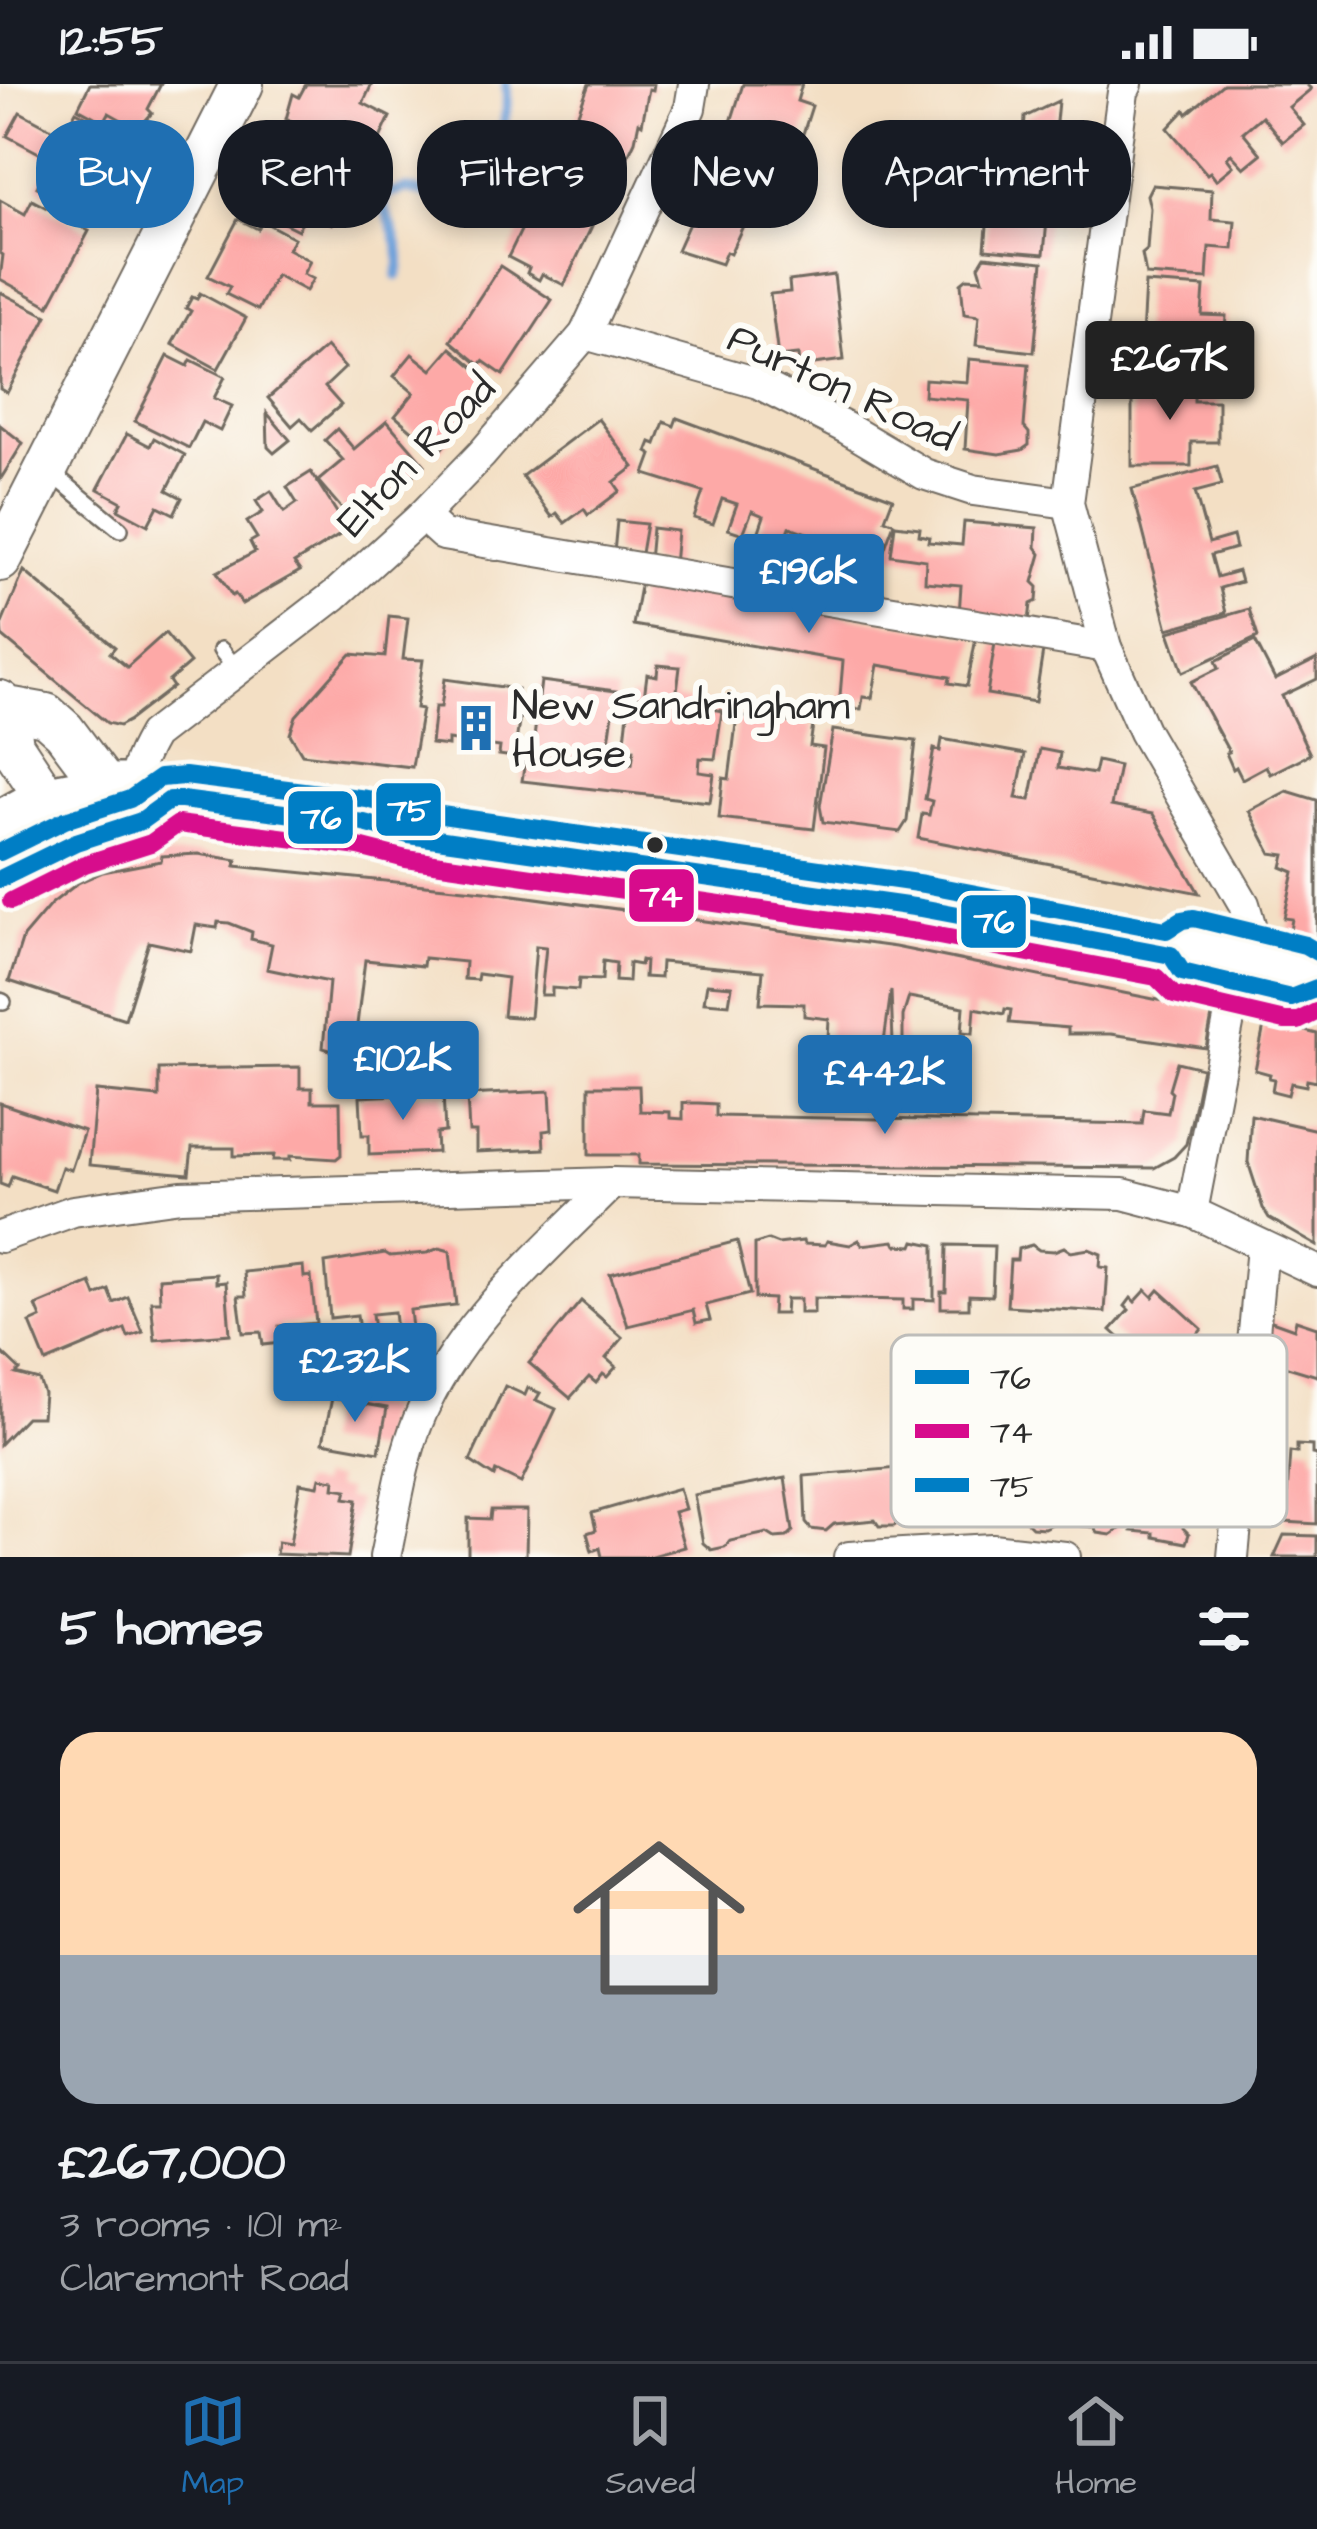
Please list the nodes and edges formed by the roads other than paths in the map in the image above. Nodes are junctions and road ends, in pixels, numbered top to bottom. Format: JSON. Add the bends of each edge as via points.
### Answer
{"nodes":[{"id":1,"x":242,"y":84,"type":"edge"},
{"id":2,"x":694,"y":84,"type":"edge"},
{"id":3,"x":1127,"y":84,"type":"edge"},
{"id":4,"x":585,"y":334,"type":"junction"},
{"id":5,"x":46,"y":469,"type":"junction"},
{"id":6,"x":1068,"y":502,"type":"junction"},
{"id":7,"x":422,"y":516,"type":"junction"},
{"id":8,"x":120,"y":529,"type":"dead end"},
{"id":9,"x":0,"y":560,"type":"edge"},
{"id":10,"x":1106,"y":646,"type":"junction"},
{"id":11,"x":3,"y":705,"type":"edge"},
{"id":12,"x":47,"y":798,"type":"junction"},
{"id":13,"x":123,"y":811,"type":"junction"},
{"id":14,"x":0,"y":824,"type":"edge"},
{"id":15,"x":0,"y":878,"type":"edge"},
{"id":16,"x":1240,"y":969,"type":"junction"},
{"id":17,"x":1314,"y":987,"type":"edge"},
{"id":18,"x":612,"y":1183,"type":"junction"},
{"id":19,"x":1192,"y":1212,"type":"junction"},
{"id":20,"x":0,"y":1237,"type":"edge"},
{"id":21,"x":1262,"y":1247,"type":"junction"},
{"id":22,"x":1317,"y":1271,"type":"edge"},
{"id":23,"x":1254,"y":1335,"type":"edge"},
{"id":24,"x":1236,"y":1527,"type":"edge"},
{"id":25,"x":385,"y":1557,"type":"edge"},
{"id":26,"x":848,"y":1557,"type":"edge"},
{"id":27,"x":1065,"y":1557,"type":"edge"},
{"id":28,"x":1233,"y":1557,"type":"edge"}],
"edges":[{"from":1,"to":5,"type":"main road"},
{"from":2,"to":4,"type":"street","name":"Elton Road"},
{"from":3,"to":6,"type":"street"},
{"from":4,"to":6,"type":"street","name":"Purton Road","via":[[758,383],[924,474],[974,490]]},
{"from":4,"to":7,"type":"street","name":"Elton Road"},
{"from":5,"to":8,"type":"lane"},
{"from":5,"to":9,"type":"main road"},
{"from":6,"to":10,"type":"street"},
{"from":7,"to":10,"type":"street","via":[[443,535]]},
{"from":7,"to":13,"type":"street","name":"Elton Road","via":[[335,595],[229,660],[153,735]]},
{"from":10,"to":16,"type":"street","via":[[1144,733],[1244,904],[1254,938]]},
{"from":11,"to":12,"type":"main road","via":[[12,746]]},
{"from":11,"to":13,"type":"main road","via":[[46,715]]},
{"from":12,"to":13,"type":"main road"},
{"from":12,"to":14,"type":"main road"},
{"from":13,"to":15,"type":"main road"},
{"from":13,"to":16,"type":"main road","via":[[364,823],[899,904],[1171,955],[1191,942]]},
{"from":16,"to":17,"type":"main road","via":[[1299,968]]},
{"from":16,"to":19,"type":"street"},
{"from":18,"to":19,"type":"street","via":[[1123,1195]]},
{"from":18,"to":20,"type":"street","via":[[181,1196],[73,1211]]},
{"from":18,"to":25,"type":"street","via":[[456,1352],[418,1420]]},
{"from":19,"to":21,"type":"street"},
{"from":21,"to":22,"type":"street"},
{"from":21,"to":23,"type":"street"},
{"from":24,"to":28,"type":"street"},
{"from":26,"to":27,"type":"street","via":[[992,1549]]}]}
